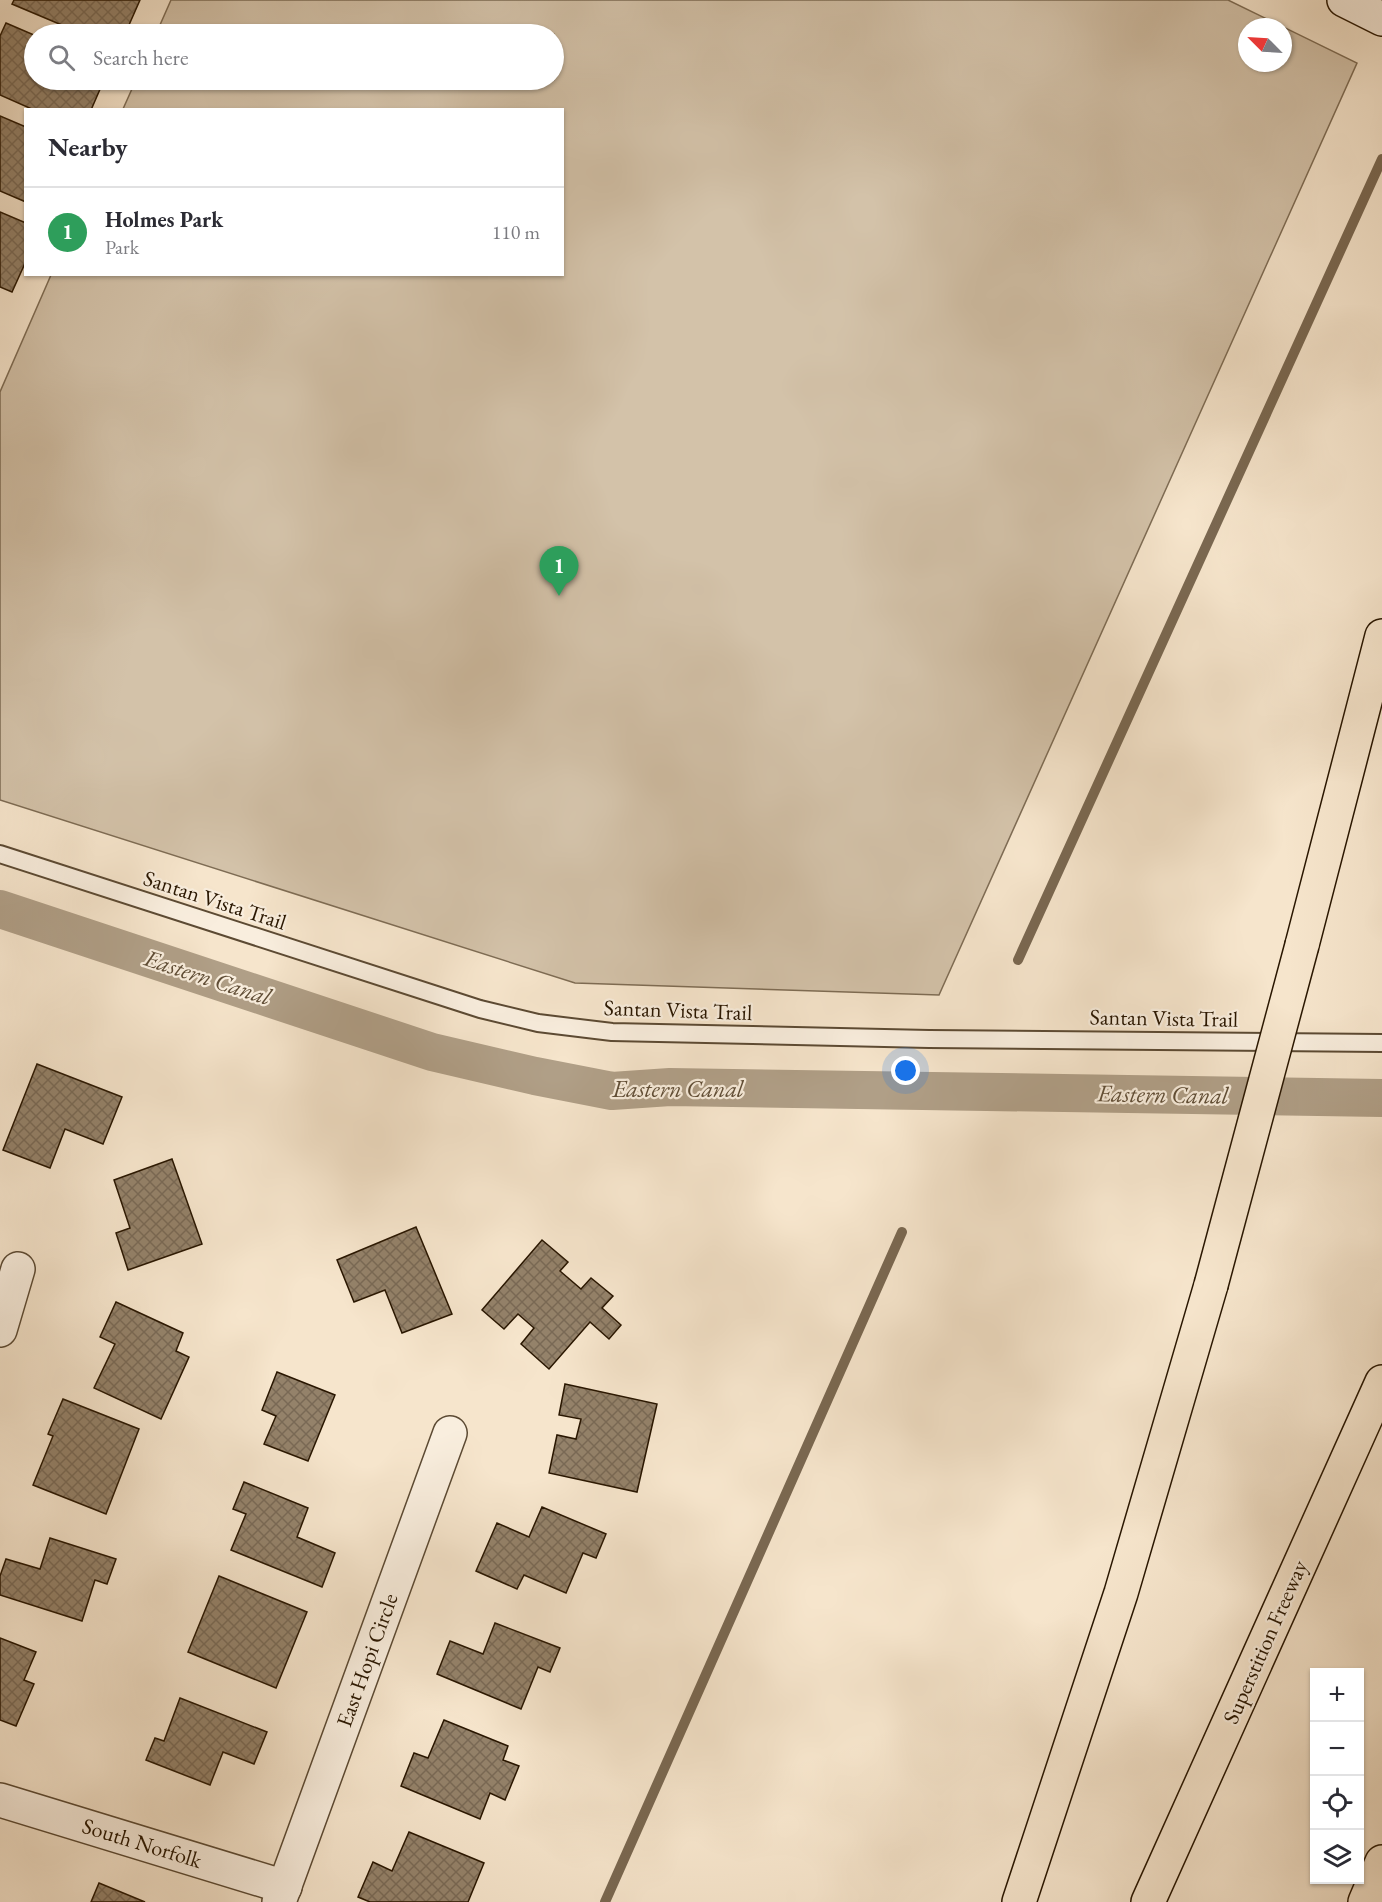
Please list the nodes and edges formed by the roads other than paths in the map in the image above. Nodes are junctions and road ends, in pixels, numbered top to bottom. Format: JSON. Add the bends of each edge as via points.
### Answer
{"nodes":[{"id":1,"x":1344,"y":0,"type":"edge"},
{"id":2,"x":1382,"y":19,"type":"edge"},
{"id":3,"x":1382,"y":636,"type":"edge"},
{"id":4,"x":0,"y":854,"type":"edge"},
{"id":5,"x":1382,"y":1043,"type":"edge"},
{"id":6,"x":18,"y":1269,"type":"dead end"},
{"id":7,"x":0,"y":1330,"type":"edge"},
{"id":8,"x":1382,"y":1382,"type":"edge"},
{"id":9,"x":450,"y":1433,"type":"dead end"},
{"id":10,"x":0,"y":1800,"type":"edge"},
{"id":11,"x":1382,"y":1862,"type":"edge"},
{"id":12,"x":282,"y":1894,"type":"edge"},
{"id":13,"x":1019,"y":1902,"type":"edge"},
{"id":14,"x":1148,"y":1902,"type":"edge"},
{"id":15,"x":1365,"y":1902,"type":"edge"}],
"edges":[{"from":1,"to":2,"type":"street"},
{"from":3,"to":13,"type":"highway","bridge":true,"via":[[1211,1285],[1121,1593]]},
{"from":4,"to":5,"type":"lane","name":"Santan Vista Trail","via":[[480,1009],[538,1023],[612,1032]]},
{"from":6,"to":7,"type":"street"},
{"from":8,"to":14,"type":"highway","name":"Superstition Freeway"},
{"from":9,"to":12,"type":"street","name":"East Hopi Circle"},
{"from":10,"to":12,"type":"street","name":"South Norfolk"},
{"from":11,"to":15,"type":"highway"}]}
